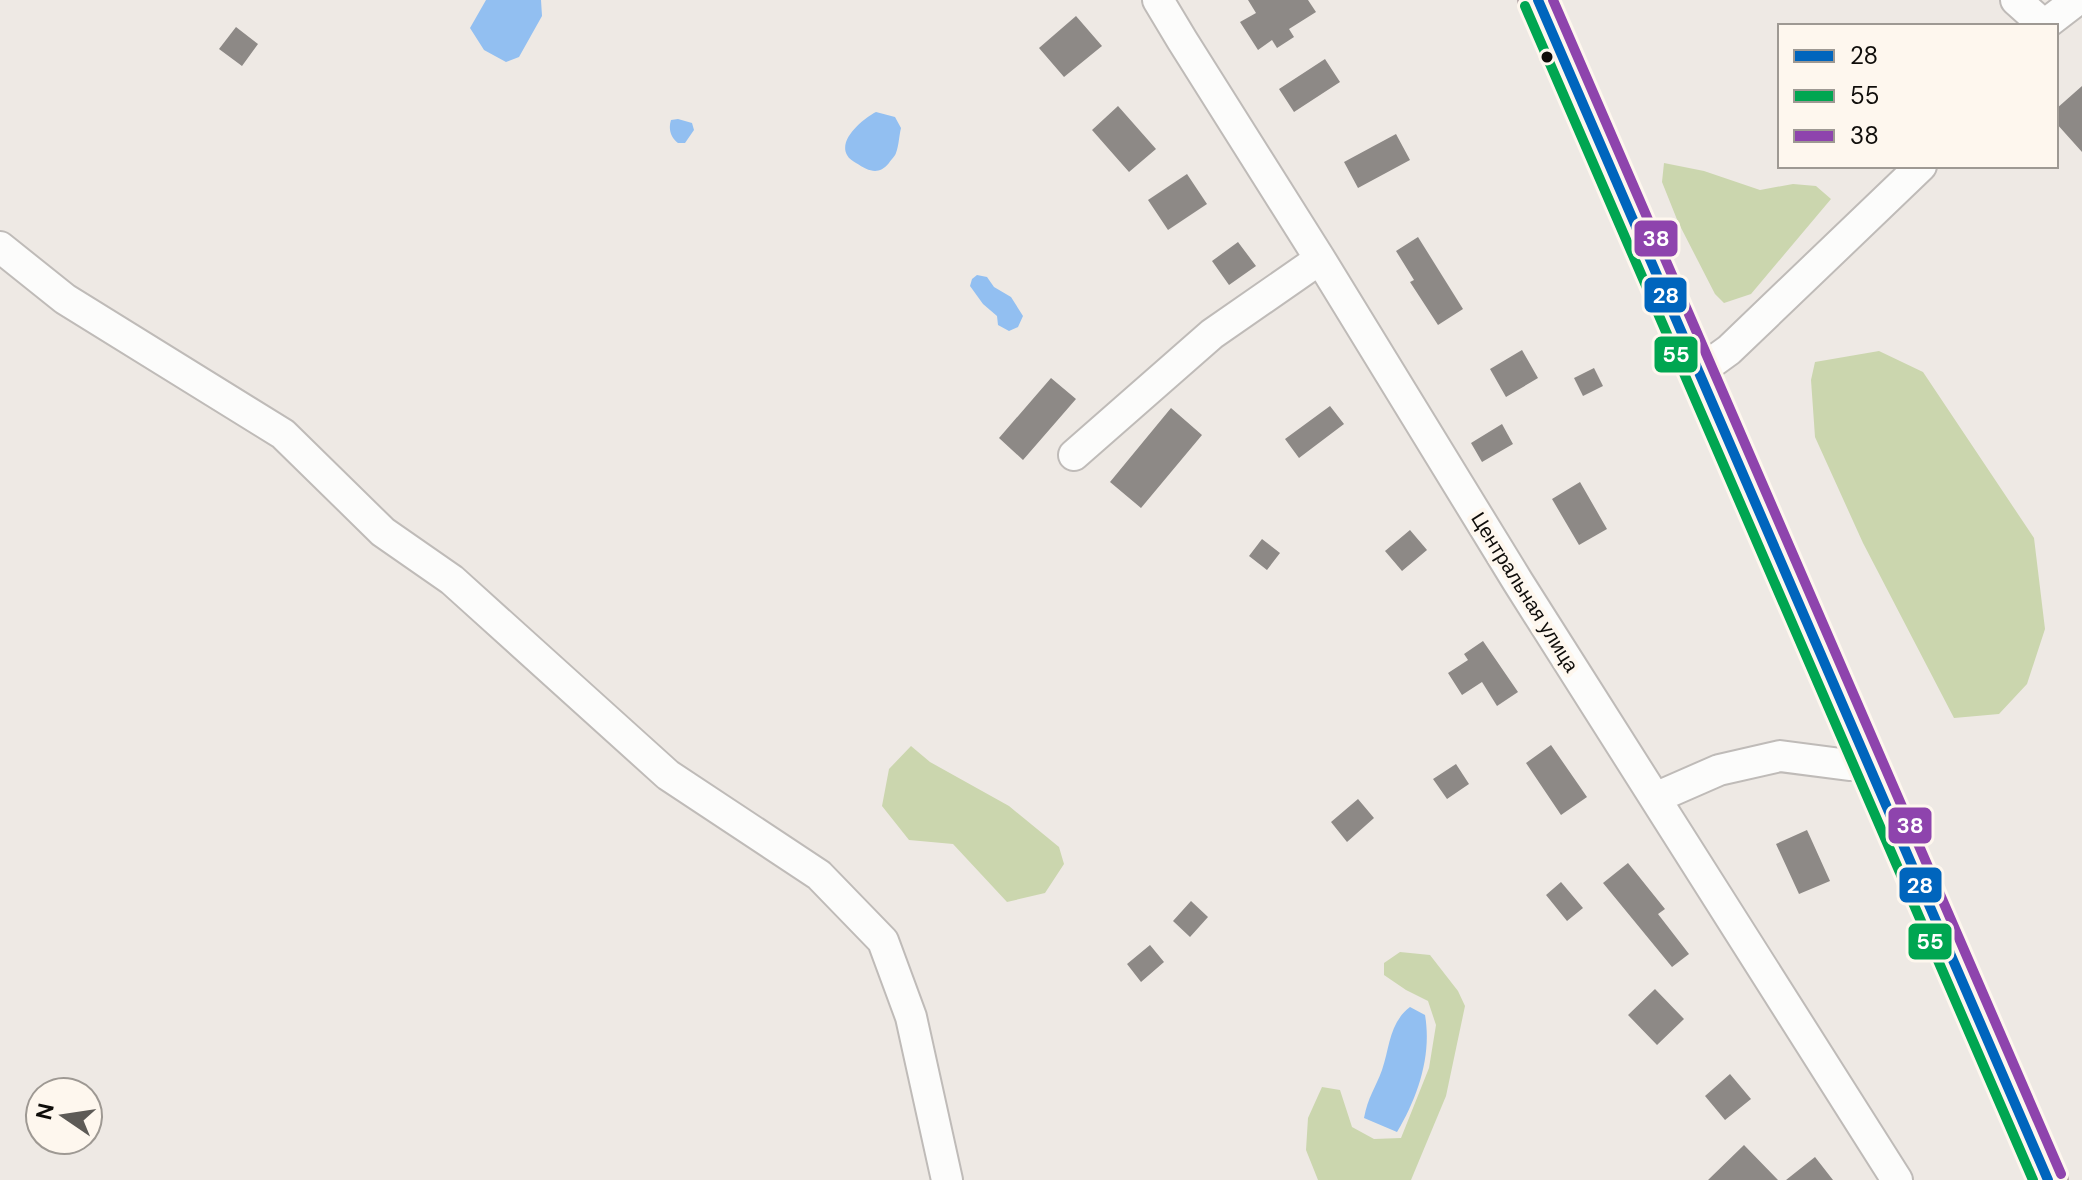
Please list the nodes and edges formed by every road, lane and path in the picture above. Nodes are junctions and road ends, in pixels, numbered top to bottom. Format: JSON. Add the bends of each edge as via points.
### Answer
{"nodes":[{"id":1,"x":1538,"y":0,"type":"edge"},
{"id":2,"x":2016,"y":0,"type":"edge"},
{"id":3,"x":2077,"y":0,"type":"edge"},
{"id":4,"x":1161,"y":1,"type":"edge"},
{"id":5,"x":2043,"y":24,"type":"edge"},
{"id":6,"x":2045,"y":24,"type":"edge"},
{"id":7,"x":1919,"y":168,"type":"edge"},
{"id":8,"x":0,"y":247,"type":"edge"},
{"id":9,"x":1320,"y":259,"type":"junction"},
{"id":10,"x":1700,"y":371,"type":"junction"},
{"id":11,"x":1074,"y":455,"type":"dead end"},
{"id":12,"x":1866,"y":760,"type":"junction"},
{"id":13,"x":1655,"y":798,"type":"junction"},
{"id":14,"x":947,"y":1180,"type":"edge"},
{"id":15,"x":1897,"y":1180,"type":"edge"},
{"id":16,"x":2048,"y":1180,"type":"edge"}],
"edges":[{"from":1,"to":10,"type":"main road"},
{"from":2,"to":5,"type":"street"},
{"from":3,"to":6,"type":"street"},
{"from":4,"to":9,"type":"street","name":"Центральная улица"},
{"from":7,"to":10,"type":"street","via":[[1729,350]]},
{"from":8,"to":14,"type":"street","via":[[65,299],[283,434],[383,532],[452,580],[668,775],[819,875],[883,941],[911,1017]]},
{"from":9,"to":11,"type":"street","via":[[1212,334]]},
{"from":9,"to":13,"type":"street","name":"Центральная улица"},
{"from":10,"to":12,"type":"main road"},
{"from":12,"to":13,"type":"street","via":[[1849,765],[1780,756],[1719,770]]},
{"from":12,"to":16,"type":"main road"},
{"from":13,"to":15,"type":"street","name":"Центральная улица"}]}
